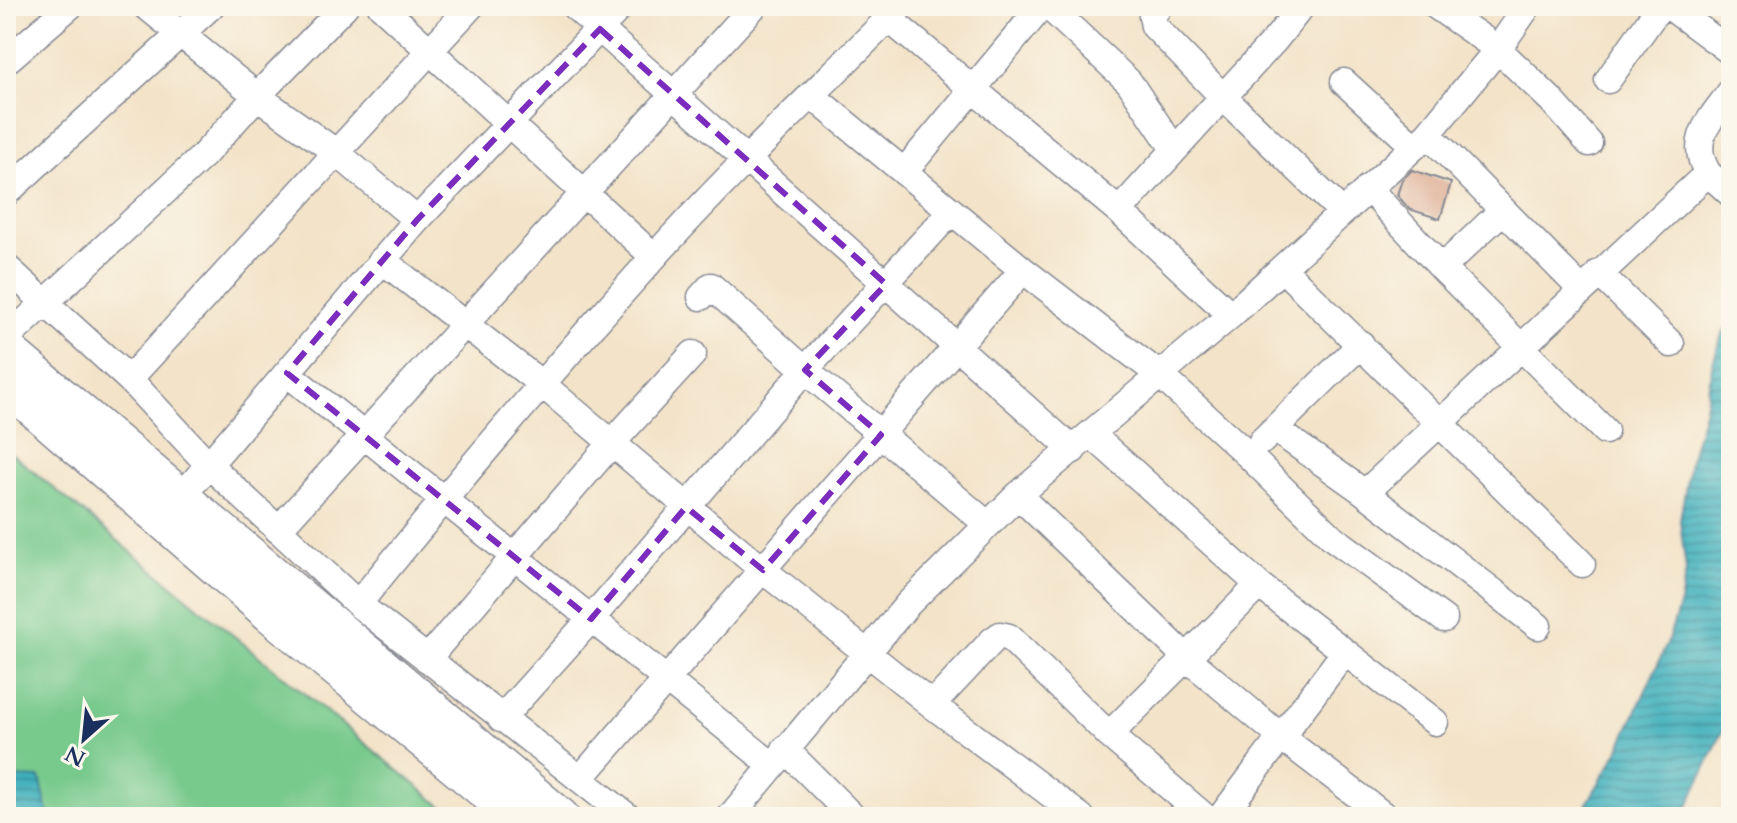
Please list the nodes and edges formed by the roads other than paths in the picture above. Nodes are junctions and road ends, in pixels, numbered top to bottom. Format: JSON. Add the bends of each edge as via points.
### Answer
{"nodes":[{"id":1,"x":70,"y":6,"type":"edge"},
{"id":2,"x":146,"y":6,"type":"edge"},
{"id":3,"x":211,"y":6,"type":"edge"},
{"id":4,"x":345,"y":6,"type":"edge"},
{"id":5,"x":381,"y":6,"type":"edge"},
{"id":6,"x":471,"y":6,"type":"edge"},
{"id":7,"x":574,"y":6,"type":"edge"},
{"id":8,"x":621,"y":6,"type":"edge"},
{"id":9,"x":754,"y":6,"type":"edge"},
{"id":10,"x":1042,"y":6,"type":"edge"},
{"id":11,"x":1048,"y":6,"type":"edge"},
{"id":12,"x":1159,"y":6,"type":"edge"},
{"id":13,"x":1302,"y":6,"type":"edge"},
{"id":14,"x":1528,"y":6,"type":"edge"},
{"id":15,"x":1660,"y":6,"type":"edge"},
{"id":16,"x":1669,"y":6,"type":"edge"},
{"id":17,"x":1438,"y":7,"type":"edge"},
{"id":18,"x":895,"y":12,"type":"edge"},
{"id":19,"x":600,"y":29,"type":"junction"},
{"id":20,"x":181,"y":34,"type":"junction"},
{"id":21,"x":1498,"y":49,"type":"junction"},
{"id":22,"x":429,"y":52,"type":"junction"},
{"id":23,"x":1731,"y":52,"type":"edge"},
{"id":24,"x":6,"y":61,"type":"edge"},
{"id":25,"x":1608,"y":80,"type":"dead end"},
{"id":26,"x":1344,"y":82,"type":"dead end"},
{"id":27,"x":973,"y":89,"type":"junction"},
{"id":28,"x":1731,"y":91,"type":"edge"},
{"id":29,"x":811,"y":95,"type":"junction"},
{"id":30,"x":257,"y":96,"type":"junction"},
{"id":31,"x":675,"y":96,"type":"junction"},
{"id":32,"x":1222,"y":96,"type":"junction"},
{"id":33,"x":507,"y":124,"type":"junction"},
{"id":34,"x":1421,"y":140,"type":"junction"},
{"id":35,"x":1589,"y":143,"type":"dead end"},
{"id":36,"x":1174,"y":149,"type":"junction"},
{"id":37,"x":337,"y":153,"type":"junction"},
{"id":38,"x":746,"y":159,"type":"junction"},
{"id":39,"x":904,"y":172,"type":"junction"},
{"id":40,"x":1708,"y":173,"type":"junction"},
{"id":41,"x":1368,"y":188,"type":"junction"},
{"id":42,"x":6,"y":193,"type":"edge"},
{"id":43,"x":583,"y":193,"type":"junction"},
{"id":44,"x":1731,"y":194,"type":"edge"},
{"id":45,"x":1503,"y":210,"type":"junction"},
{"id":46,"x":1119,"y":211,"type":"junction"},
{"id":47,"x":951,"y":212,"type":"junction"},
{"id":48,"x":1342,"y":212,"type":"junction"},
{"id":49,"x":417,"y":220,"type":"junction"},
{"id":50,"x":654,"y":257,"type":"junction"},
{"id":51,"x":382,"y":260,"type":"junction"},
{"id":52,"x":6,"y":267,"type":"edge"},
{"id":53,"x":1282,"y":268,"type":"junction"},
{"id":54,"x":1442,"y":268,"type":"junction"},
{"id":55,"x":1023,"y":270,"type":"junction"},
{"id":56,"x":1590,"y":282,"type":"junction"},
{"id":57,"x":886,"y":284,"type":"junction"},
{"id":58,"x":701,"y":297,"type":"dead end"},
{"id":59,"x":44,"y":301,"type":"junction"},
{"id":60,"x":1231,"y":315,"type":"junction"},
{"id":61,"x":464,"y":324,"type":"junction"},
{"id":62,"x":6,"y":339,"type":"edge"},
{"id":63,"x":1361,"y":344,"type":"junction"},
{"id":64,"x":1671,"y":344,"type":"dead end"},
{"id":65,"x":958,"y":347,"type":"junction"},
{"id":66,"x":1522,"y":348,"type":"junction"},
{"id":67,"x":6,"y":349,"type":"edge"},
{"id":68,"x":693,"y":354,"type":"dead end"},
{"id":69,"x":805,"y":370,"type":"junction"},
{"id":70,"x":287,"y":373,"type":"junction"},
{"id":71,"x":1161,"y":376,"type":"junction"},
{"id":72,"x":129,"y":379,"type":"junction"},
{"id":73,"x":6,"y":385,"type":"edge"},
{"id":74,"x":543,"y":385,"type":"junction"},
{"id":75,"x":1440,"y":422,"type":"junction"},
{"id":76,"x":1275,"y":429,"type":"junction"},
{"id":77,"x":1605,"y":431,"type":"dead end"},
{"id":78,"x":881,"y":435,"type":"junction"},
{"id":79,"x":365,"y":437,"type":"junction"},
{"id":80,"x":1082,"y":442,"type":"junction"},
{"id":81,"x":611,"y":444,"type":"junction"},
{"id":82,"x":1247,"y":454,"type":"junction"},
{"id":83,"x":208,"y":464,"type":"junction"},
{"id":84,"x":1365,"y":493,"type":"junction"},
{"id":85,"x":1018,"y":495,"type":"junction"},
{"id":86,"x":182,"y":496,"type":"junction"},
{"id":87,"x":443,"y":500,"type":"junction"},
{"id":88,"x":686,"y":507,"type":"junction"},
{"id":89,"x":987,"y":524,"type":"junction"},
{"id":90,"x":278,"y":530,"type":"junction"},
{"id":91,"x":515,"y":557,"type":"junction"},
{"id":92,"x":1582,"y":564,"type":"dead end"},
{"id":93,"x":763,"y":570,"type":"junction"},
{"id":94,"x":1259,"y":585,"type":"junction"},
{"id":95,"x":358,"y":604,"type":"junction"},
{"id":96,"x":591,"y":619,"type":"junction"},
{"id":97,"x":1444,"y":619,"type":"dead end"},
{"id":98,"x":1538,"y":626,"type":"dead end"},
{"id":99,"x":867,"y":651,"type":"junction"},
{"id":100,"x":1344,"y":653,"type":"junction"},
{"id":101,"x":1186,"y":657,"type":"junction"},
{"id":102,"x":427,"y":659,"type":"junction"},
{"id":103,"x":667,"y":680,"type":"junction"},
{"id":104,"x":932,"y":705,"type":"junction"},
{"id":105,"x":501,"y":719,"type":"junction"},
{"id":106,"x":1435,"y":722,"type":"dead end"},
{"id":107,"x":1109,"y":735,"type":"junction"},
{"id":108,"x":1280,"y":736,"type":"junction"},
{"id":109,"x":778,"y":757,"type":"junction"},
{"id":110,"x":580,"y":779,"type":"junction"},
{"id":111,"x":516,"y":817,"type":"edge"},
{"id":112,"x":561,"y":817,"type":"edge"},
{"id":113,"x":628,"y":817,"type":"edge"},
{"id":114,"x":730,"y":817,"type":"edge"},
{"id":115,"x":853,"y":817,"type":"edge"},
{"id":116,"x":1081,"y":817,"type":"edge"},
{"id":117,"x":1205,"y":817,"type":"edge"},
{"id":118,"x":1221,"y":817,"type":"edge"},
{"id":119,"x":1386,"y":817,"type":"edge"}],
"edges":[{"from":1,"to":24,"type":"street"},
{"from":2,"to":20,"type":"street"},
{"from":3,"to":20,"type":"street"},
{"from":4,"to":30,"type":"street"},
{"from":5,"to":22,"type":"street"},
{"from":6,"to":22,"type":"street"},
{"from":7,"to":19,"type":"street"},
{"from":8,"to":19,"type":"street"},
{"from":9,"to":31,"type":"street"},
{"from":10,"to":27,"type":"street"},
{"from":11,"to":36,"type":"street","via":[[1129,82]]},
{"from":12,"to":32,"type":"street","via":[[1152,16],[1154,26]]},
{"from":13,"to":32,"type":"street"},
{"from":14,"to":21,"type":"street"},
{"from":15,"to":25,"type":"street"},
{"from":16,"to":23,"type":"street"},
{"from":17,"to":21,"type":"street"},
{"from":18,"to":27,"type":"street"},
{"from":18,"to":29,"type":"street"},
{"from":19,"to":31,"type":"street"},
{"from":19,"to":33,"type":"street"},
{"from":20,"to":30,"type":"street"},
{"from":20,"to":42,"type":"street"},
{"from":21,"to":34,"type":"street"},
{"from":21,"to":35,"type":"street"},
{"from":22,"to":33,"type":"street"},
{"from":22,"to":37,"type":"street"},
{"from":26,"to":34,"type":"street"},
{"from":27,"to":39,"type":"street"},
{"from":27,"to":46,"type":"street"},
{"from":28,"to":40,"type":"street","via":[[1700,141],[1700,160]]},
{"from":29,"to":38,"type":"street"},
{"from":29,"to":39,"type":"street"},
{"from":30,"to":37,"type":"street"},
{"from":30,"to":59,"type":"street","via":[[203,156]]},
{"from":31,"to":38,"type":"street"},
{"from":31,"to":43,"type":"street"},
{"from":32,"to":36,"type":"street"},
{"from":32,"to":48,"type":"street"},
{"from":33,"to":43,"type":"street"},
{"from":33,"to":49,"type":"street"},
{"from":34,"to":41,"type":"street"},
{"from":34,"to":45,"type":"street"},
{"from":36,"to":46,"type":"street"},
{"from":37,"to":49,"type":"street"},
{"from":37,"to":72,"type":"street"},
{"from":38,"to":50,"type":"street"},
{"from":38,"to":57,"type":"street"},
{"from":39,"to":47,"type":"street"},
{"from":40,"to":44,"type":"street"},
{"from":40,"to":56,"type":"street"},
{"from":41,"to":48,"type":"street"},
{"from":41,"to":54,"type":"street"},
{"from":43,"to":50,"type":"street"},
{"from":43,"to":61,"type":"street"},
{"from":45,"to":54,"type":"street"},
{"from":45,"to":56,"type":"street"},
{"from":46,"to":60,"type":"street"},
{"from":47,"to":55,"type":"street"},
{"from":47,"to":57,"type":"street"},
{"from":48,"to":53,"type":"street"},
{"from":49,"to":51,"type":"street"},
{"from":50,"to":74,"type":"street"},
{"from":51,"to":61,"type":"street"},
{"from":51,"to":70,"type":"street"},
{"from":52,"to":59,"type":"street"},
{"from":53,"to":60,"type":"street"},
{"from":53,"to":63,"type":"street"},
{"from":54,"to":66,"type":"street"},
{"from":55,"to":65,"type":"street"},
{"from":55,"to":71,"type":"street"},
{"from":56,"to":64,"type":"street"},
{"from":56,"to":66,"type":"street"},
{"from":57,"to":65,"type":"street"},
{"from":57,"to":69,"type":"street"},
{"from":58,"to":69,"type":"street","via":[[711,286]]},
{"from":59,"to":62,"type":"street"},
{"from":59,"to":72,"type":"street"},
{"from":60,"to":71,"type":"street"},
{"from":61,"to":74,"type":"street"},
{"from":61,"to":79,"type":"street"},
{"from":63,"to":75,"type":"street"},
{"from":63,"to":76,"type":"street"},
{"from":65,"to":78,"type":"street"},
{"from":65,"to":80,"type":"street"},
{"from":66,"to":75,"type":"street"},
{"from":66,"to":77,"type":"street"},
{"from":67,"to":86,"type":"highway"},
{"from":68,"to":81,"type":"street"},
{"from":69,"to":78,"type":"street"},
{"from":69,"to":88,"type":"street"},
{"from":70,"to":79,"type":"street"},
{"from":70,"to":83,"type":"street"},
{"from":71,"to":80,"type":"street"},
{"from":71,"to":82,"type":"street"},
{"from":72,"to":83,"type":"street"},
{"from":73,"to":111,"type":"highway","via":[[258,605]]},
{"from":74,"to":81,"type":"street"},
{"from":74,"to":87,"type":"street"},
{"from":75,"to":84,"type":"street"},
{"from":75,"to":92,"type":"street"},
{"from":76,"to":82,"type":"street"},
{"from":76,"to":84,"type":"street"},
{"from":78,"to":89,"type":"street"},
{"from":78,"to":93,"type":"street"},
{"from":79,"to":87,"type":"street"},
{"from":79,"to":90,"type":"street"},
{"from":80,"to":85,"type":"street"},
{"from":80,"to":94,"type":"street"},
{"from":81,"to":88,"type":"street"},
{"from":81,"to":91,"type":"street"},
{"from":82,"to":97,"type":"street","via":[[1333,538]]},
{"from":83,"to":86,"type":"street"},
{"from":83,"to":90,"type":"street"},
{"from":84,"to":98,"type":"street"},
{"from":85,"to":89,"type":"street"},
{"from":85,"to":101,"type":"street"},
{"from":86,"to":112,"type":"highway"},
{"from":87,"to":91,"type":"street"},
{"from":87,"to":95,"type":"street"},
{"from":88,"to":93,"type":"street"},
{"from":88,"to":96,"type":"street"},
{"from":89,"to":99,"type":"street"},
{"from":90,"to":95,"type":"street"},
{"from":91,"to":96,"type":"street"},
{"from":91,"to":102,"type":"street"},
{"from":93,"to":99,"type":"street"},
{"from":93,"to":103,"type":"street"},
{"from":94,"to":100,"type":"street"},
{"from":94,"to":101,"type":"street"},
{"from":95,"to":102,"type":"street"},
{"from":96,"to":103,"type":"street"},
{"from":96,"to":105,"type":"street"},
{"from":99,"to":104,"type":"street"},
{"from":99,"to":109,"type":"street"},
{"from":100,"to":106,"type":"street"},
{"from":100,"to":108,"type":"street"},
{"from":101,"to":107,"type":"street"},
{"from":101,"to":108,"type":"street"},
{"from":102,"to":105,"type":"street"},
{"from":103,"to":109,"type":"street"},
{"from":103,"to":110,"type":"street"},
{"from":104,"to":107,"type":"street","via":[[1000,635],[1009,637]]},
{"from":104,"to":116,"type":"street"},
{"from":105,"to":110,"type":"street"},
{"from":107,"to":117,"type":"street"},
{"from":108,"to":118,"type":"street"},
{"from":108,"to":119,"type":"street"},
{"from":109,"to":114,"type":"street"},
{"from":109,"to":115,"type":"street"},
{"from":110,"to":113,"type":"street"}]}
